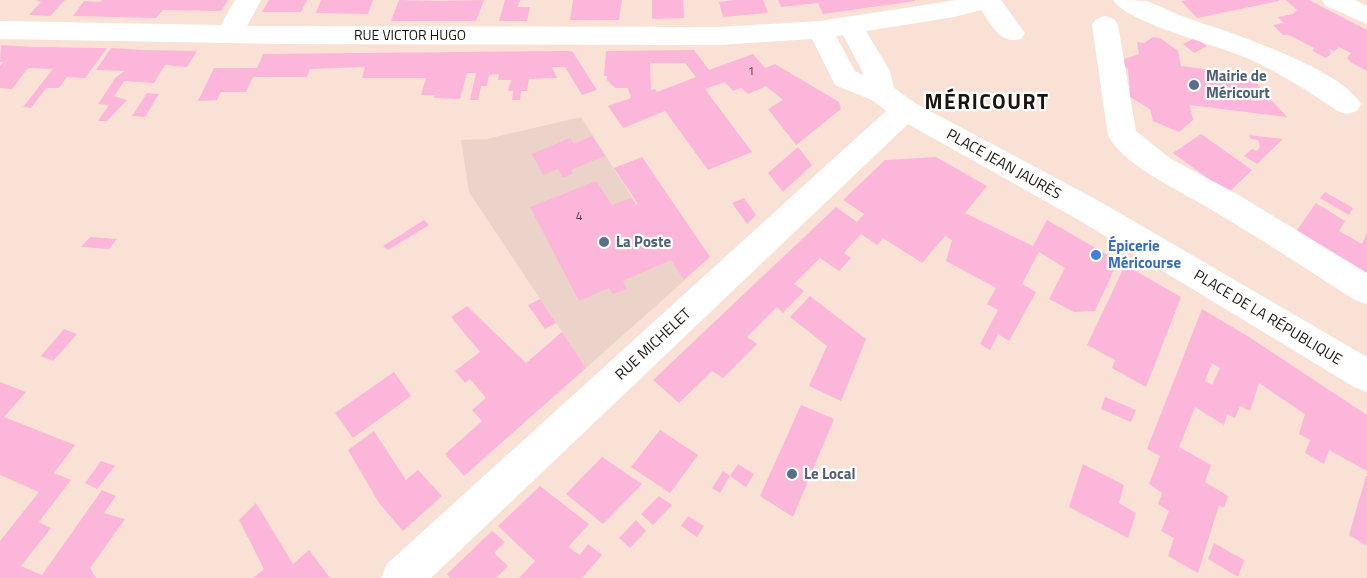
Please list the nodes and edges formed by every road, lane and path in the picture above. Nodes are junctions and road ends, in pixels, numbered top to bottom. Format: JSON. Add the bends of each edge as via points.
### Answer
{"nodes":[{"id":1,"x":248,"y":0,"type":"edge"},
{"id":2,"x":987,"y":0,"type":"edge"},
{"id":3,"x":1126,"y":0,"type":"edge"},
{"id":4,"x":1335,"y":0,"type":"edge"},
{"id":5,"x":1367,"y":16,"type":"edge"},
{"id":6,"x":850,"y":24,"type":"junction"},
{"id":7,"x":1105,"y":25,"type":"dead end"},
{"id":8,"x":0,"y":30,"type":"edge"},
{"id":9,"x":820,"y":30,"type":"junction"},
{"id":10,"x":1012,"y":33,"type":"dead end"},
{"id":11,"x":228,"y":34,"type":"junction"},
{"id":12,"x":893,"y":101,"type":"junction"},
{"id":13,"x":1347,"y":104,"type":"dead end"},
{"id":14,"x":1170,"y":259,"type":"joint"},
{"id":15,"x":1367,"y":290,"type":"edge"},
{"id":16,"x":1367,"y":376,"type":"edge"},
{"id":17,"x":400,"y":578,"type":"edge"}],
"edges":[{"from":1,"to":11,"type":"street"},
{"from":2,"to":6,"type":"street","via":[[954,9]]},
{"from":2,"to":10,"type":"street"},
{"from":3,"to":13,"type":"street","via":[[1141,10],[1286,65]]},
{"from":4,"to":5,"type":"street"},
{"from":6,"to":9,"type":"street"},
{"from":6,"to":12,"type":"street"},
{"from":7,"to":15,"type":"street","via":[[1122,136],[1161,167]]},
{"from":8,"to":11,"type":"street","name":"RUE VICTOR HUGO"},
{"from":9,"to":11,"type":"street","name":"RUE VICTOR HUGO","via":[[718,36]]},
{"from":9,"to":12,"type":"street","name":"PLACE JEAN JAURÈS","via":[[844,78]]},
{"from":12,"to":14,"type":"street","name":"PLACE JEAN JAURÈS","via":[[980,136]]},
{"from":12,"to":17,"type":"street","name":"RUE MICHELET"},
{"from":14,"to":16,"type":"street","name":"PLACE DE LA RÉPUBLIQUE"}]}
